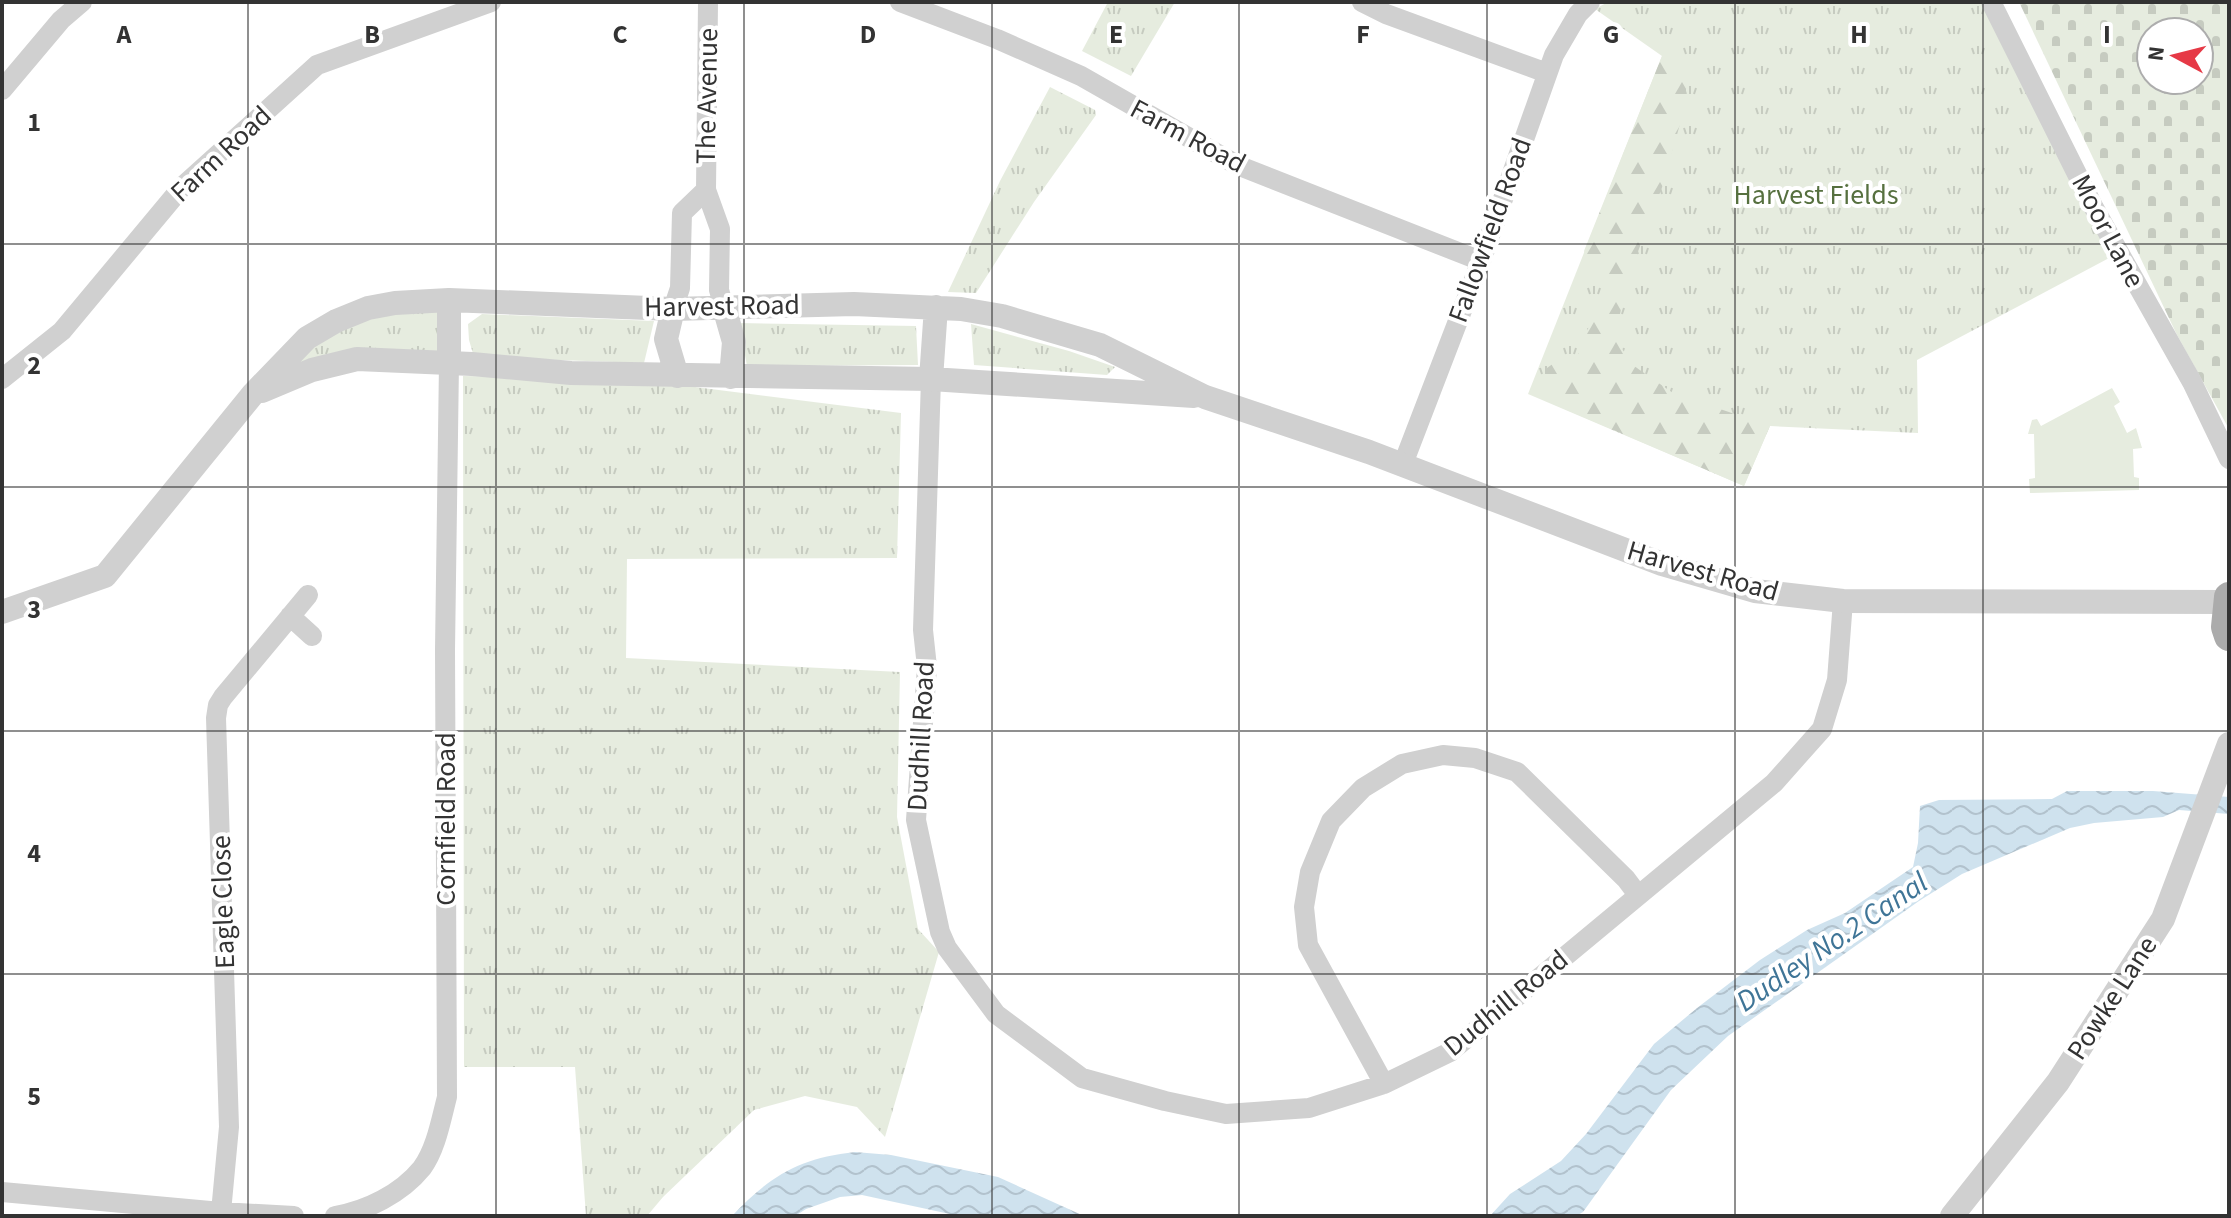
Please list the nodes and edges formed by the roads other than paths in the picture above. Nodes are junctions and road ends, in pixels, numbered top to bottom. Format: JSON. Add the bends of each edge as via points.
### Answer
{"nodes":[{"id":1,"x":82,"y":2,"type":"edge"},
{"id":2,"x":491,"y":2,"type":"edge"},
{"id":3,"x":708,"y":2,"type":"edge"},
{"id":4,"x":900,"y":2,"type":"edge"},
{"id":5,"x":1362,"y":2,"type":"edge"},
{"id":6,"x":1590,"y":2,"type":"edge"},
{"id":7,"x":1991,"y":2,"type":"edge"},
{"id":8,"x":1547,"y":73,"type":"junction"},
{"id":9,"x":2,"y":90,"type":"edge"},
{"id":10,"x":706,"y":190,"type":"junction"},
{"id":11,"x":1481,"y":261,"type":"junction"},
{"id":12,"x":449,"y":300,"type":"junction"},
{"id":13,"x":724,"y":307,"type":"junction"},
{"id":14,"x":936,"y":307,"type":"junction"},
{"id":15,"x":673,"y":309,"type":"junction"},
{"id":16,"x":449,"y":363,"type":"junction"},
{"id":17,"x":677,"y":376,"type":"junction"},
{"id":18,"x":731,"y":377,"type":"junction"},
{"id":19,"x":2,"y":379,"type":"edge"},
{"id":20,"x":931,"y":379,"type":"junction"},
{"id":21,"x":253,"y":394,"type":"junction"},
{"id":22,"x":1205,"y":397,"type":"junction"},
{"id":23,"x":2229,"y":459,"type":"edge"},
{"id":24,"x":1403,"y":464,"type":"junction"},
{"id":25,"x":308,"y":595,"type":"dead end"},
{"id":26,"x":2228,"y":600,"type":"edge"},
{"id":27,"x":1843,"y":601,"type":"junction"},
{"id":28,"x":2,"y":612,"type":"edge"},
{"id":29,"x":290,"y":616,"type":"junction"},
{"id":30,"x":312,"y":636,"type":"dead end"},
{"id":31,"x":2229,"y":636,"type":"edge"},
{"id":32,"x":2228,"y":743,"type":"edge"},
{"id":33,"x":1638,"y":895,"type":"junction"},
{"id":34,"x":1384,"y":1084,"type":"junction"},
{"id":35,"x":2,"y":1192,"type":"edge"},
{"id":36,"x":221,"y":1212,"type":"junction"},
{"id":37,"x":294,"y":1216,"type":"edge"},
{"id":38,"x":335,"y":1216,"type":"edge"},
{"id":39,"x":1952,"y":1216,"type":"edge"}],
"edges":[{"from":1,"to":9,"type":"street"},
{"from":2,"to":19,"type":"street","name":"Farm Road","via":[[317,65],[182,187],[62,331]]},
{"from":3,"to":10,"type":"street","name":"The Avenue"},
{"from":4,"to":11,"type":"street","name":"Farm Road","via":[[1081,76],[1237,165]]},
{"from":5,"to":8,"type":"street"},
{"from":6,"to":8,"type":"street","name":"Fallowfield Road","via":[[1578,14]]},
{"from":7,"to":23,"type":"street","name":"Moor Lane"},
{"from":8,"to":11,"type":"street","name":"Fallowfield Road"},
{"from":10,"to":13,"type":"street","name":"The Avenue","via":[[720,229],[719,290]]},
{"from":10,"to":15,"type":"street","name":"The Avenue","via":[[682,213],[680,288]]},
{"from":11,"to":24,"type":"street","name":"Fallowfield Road"},
{"from":12,"to":15,"type":"street","name":"Harvest Road"},
{"from":12,"to":16,"type":"street"},
{"from":12,"to":21,"type":"street","name":"Harvest Road","via":[[368,308],[336,321],[307,338]]},
{"from":13,"to":14,"type":"street","name":"Harvest Road"},
{"from":13,"to":15,"type":"street","name":"Harvest Road"},
{"from":13,"to":18,"type":"street","via":[[734,342]]},
{"from":14,"to":20,"type":"street"},
{"from":14,"to":22,"type":"street","name":"Harvest Road","via":[[1002,316],[1100,345]]},
{"from":15,"to":17,"type":"street","via":[[666,339]]},
{"from":16,"to":17,"type":"street","name":"Harvest Road"},
{"from":16,"to":21,"type":"street","name":"Harvest Road","via":[[357,359]]},
{"from":16,"to":38,"type":"street","name":"Cornfield Road","via":[[447,1097],[423,1167],[395,1193]]},
{"from":17,"to":18,"type":"street","name":"Harvest Road"},
{"from":18,"to":20,"type":"street","name":"Harvest Road"},
{"from":20,"to":22,"type":"street","name":"Harvest Road"},
{"from":20,"to":34,"type":"street","name":"Dudhill Road","via":[[923,630],[927,667],[916,820],[947,948],[996,1014],[1082,1078],[1226,1114],[1309,1108]]},
{"from":21,"to":28,"type":"street","name":"Harvest Road","via":[[105,576]]},
{"from":22,"to":24,"type":"street","name":"Harvest Road"},
{"from":24,"to":27,"type":"street","name":"Harvest Road","via":[[1662,564],[1755,591]]},
{"from":25,"to":29,"type":"street","name":"Eagle Close"},
{"from":26,"to":27,"type":"street","name":"Harvest Road"},
{"from":26,"to":31,"type":"main road"},
{"from":27,"to":33,"type":"street","name":"Dudhill Road","via":[[1837,680],[1822,729],[1774,783]]},
{"from":29,"to":30,"type":"street"},
{"from":29,"to":36,"type":"street","name":"Eagle Close","via":[[223,697],[216,718],[229,1127]]},
{"from":32,"to":39,"type":"street","name":"Powke Lane","via":[[2163,919],[2058,1082]]},
{"from":33,"to":34,"type":"street","name":"Dudhill Road","via":[[1450,1052]]},
{"from":33,"to":34,"type":"street","via":[[1517,772],[1475,758],[1443,755],[1402,764],[1363,788],[1331,821],[1310,872],[1304,907],[1308,945]]},
{"from":35,"to":36,"type":"street"},
{"from":36,"to":37,"type":"street"}]}
